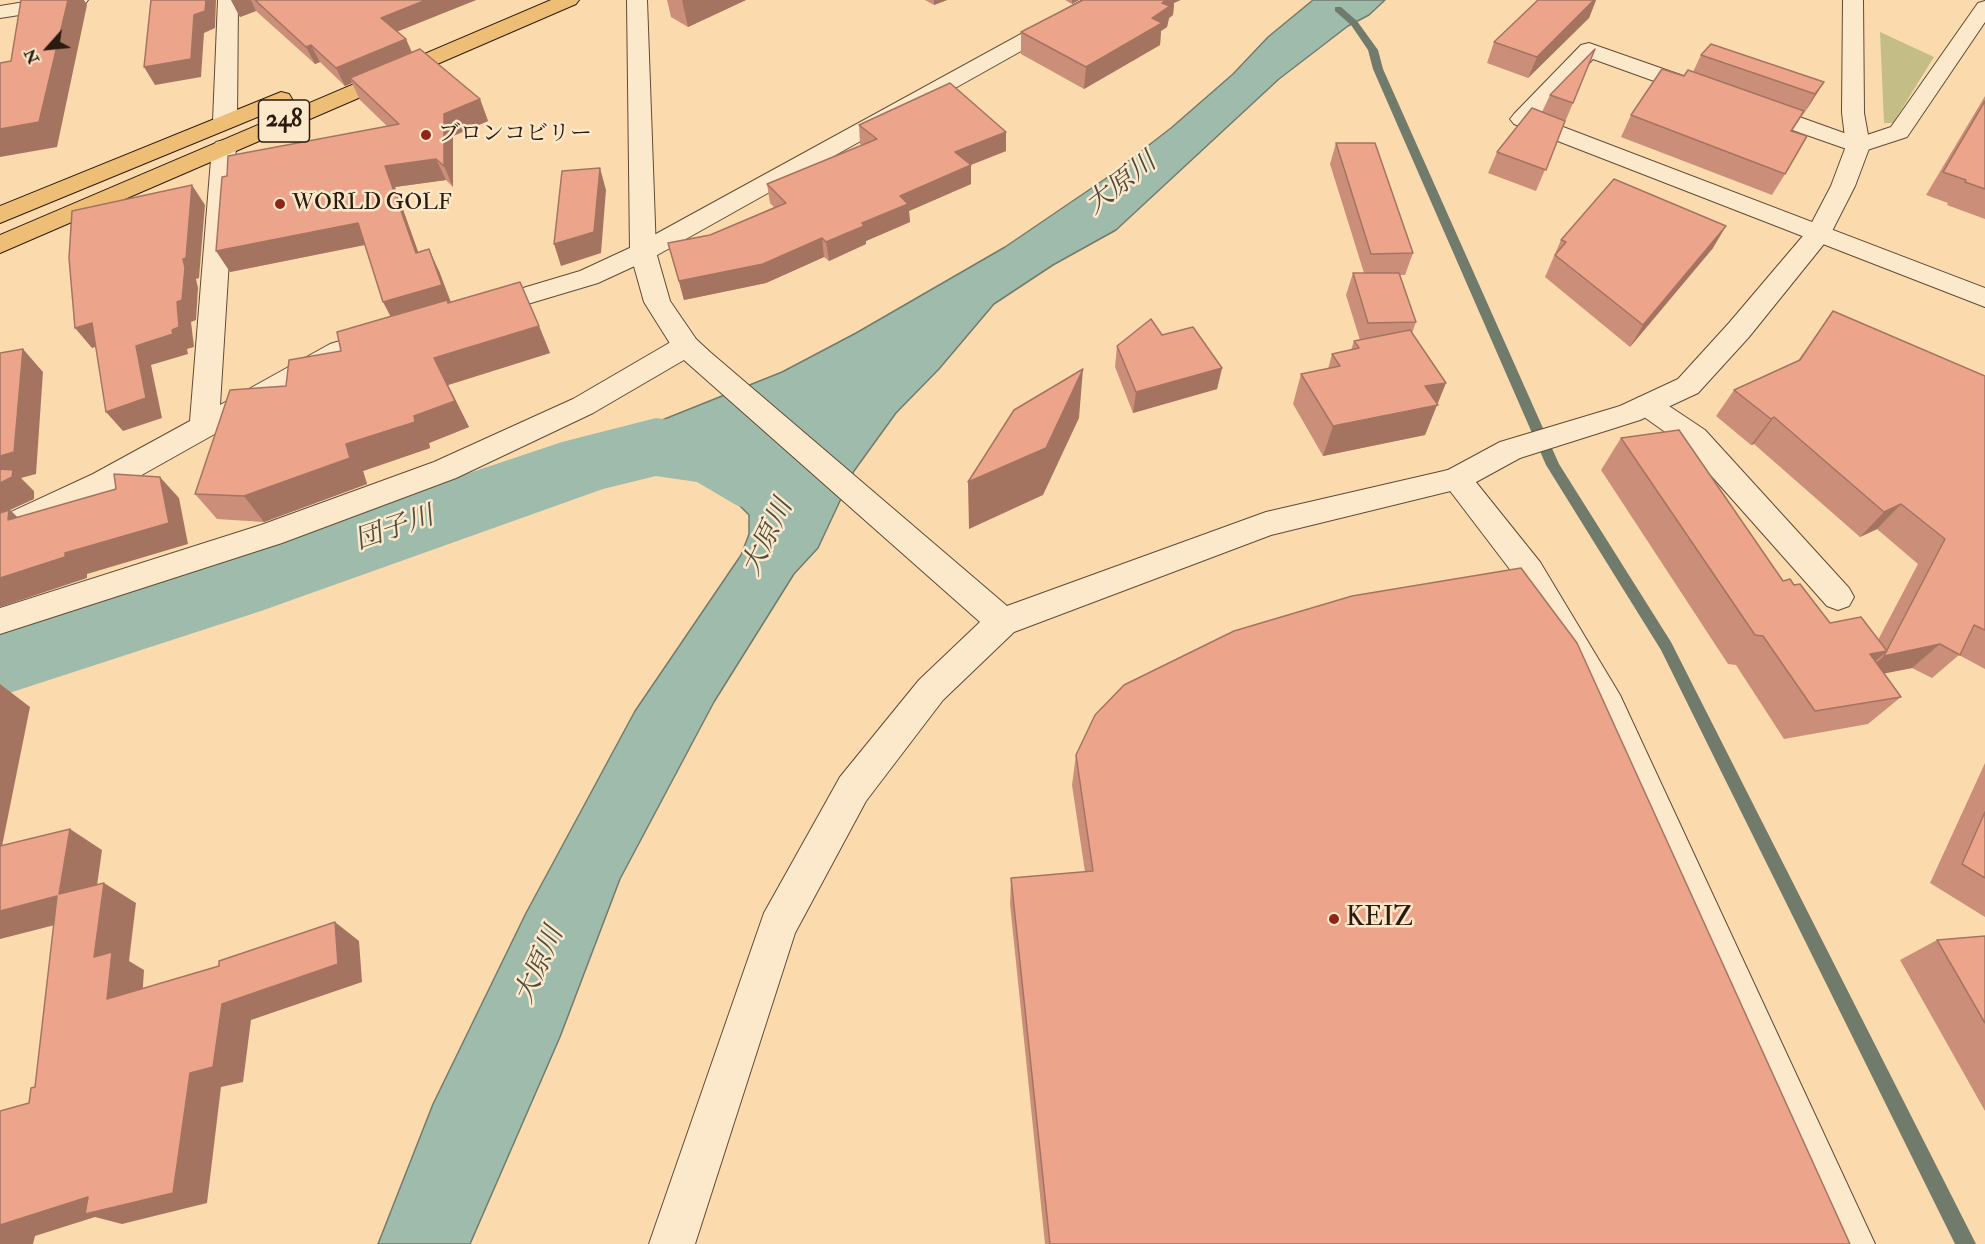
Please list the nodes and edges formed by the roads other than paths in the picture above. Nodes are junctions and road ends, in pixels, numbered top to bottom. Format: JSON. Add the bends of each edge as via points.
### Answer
{"nodes":[{"id":1,"x":78,"y":0,"type":"edge"},
{"id":2,"x":228,"y":0,"type":"edge"},
{"id":3,"x":527,"y":0,"type":"edge"},
{"id":4,"x":568,"y":0,"type":"edge"},
{"id":5,"x":638,"y":0,"type":"edge"},
{"id":6,"x":1098,"y":0,"type":"edge"},
{"id":7,"x":1853,"y":0,"type":"edge"},
{"id":8,"x":1985,"y":7,"type":"edge"},
{"id":9,"x":0,"y":12,"type":"edge"},
{"id":10,"x":325,"y":81,"type":"dead end"},
{"id":11,"x":303,"y":90,"type":"dead end"},
{"id":12,"x":225,"y":121,"type":"junction"},
{"id":13,"x":1858,"y":146,"type":"junction"},
{"id":14,"x":224,"y":147,"type":"junction"},
{"id":15,"x":0,"y":215,"type":"edge"},
{"id":16,"x":1819,"y":233,"type":"junction"},
{"id":17,"x":0,"y":245,"type":"edge"},
{"id":18,"x":643,"y":252,"type":"junction"},
{"id":19,"x":1985,"y":298,"type":"edge"},
{"id":20,"x":458,"y":316,"type":"edge"},
{"id":21,"x":407,"y":330,"type":"edge"},
{"id":22,"x":693,"y":352,"type":"junction"},
{"id":23,"x":1647,"y":405,"type":"junction"},
{"id":24,"x":204,"y":424,"type":"junction"},
{"id":25,"x":1456,"y":479,"type":"junction"},
{"id":26,"x":0,"y":531,"type":"edge"},
{"id":27,"x":1838,"y":597,"type":"dead end"},
{"id":28,"x":0,"y":621,"type":"edge"},
{"id":29,"x":1002,"y":622,"type":"junction"},
{"id":30,"x":672,"y":1244,"type":"edge"},
{"id":31,"x":1852,"y":1244,"type":"edge"}],
"edges":[{"from":1,"to":9,"type":"street"},
{"from":2,"to":12,"type":"street"},
{"from":3,"to":10,"type":"highway","number":"248"},
{"from":4,"to":14,"type":"highway","number":"248"},
{"from":5,"to":18,"type":"street"},
{"from":6,"to":18,"type":"street"},
{"from":7,"to":13,"type":"street","via":[[1853,113]]},
{"from":8,"to":13,"type":"street","via":[[1899,132]]},
{"from":11,"to":12,"type":"highway","number":"248"},
{"from":12,"to":15,"type":"highway","number":"248"},
{"from":13,"to":16,"type":"street","via":[[1844,186]]},
{"from":13,"to":16,"type":"street","via":[[1589,50],[1522,119]]},
{"from":14,"to":17,"type":"highway","number":"248"},
{"from":14,"to":24,"type":"street"},
{"from":16,"to":19,"type":"street"},
{"from":16,"to":23,"type":"street","via":[[1688,386]]},
{"from":18,"to":20,"type":"street","via":[[589,277]]},
{"from":18,"to":22,"type":"street","via":[[657,302]]},
{"from":21,"to":24,"type":"street","via":[[340,351],[265,395]]},
{"from":22,"to":28,"type":"street","via":[[445,470],[271,534]]},
{"from":22,"to":29,"type":"street"},
{"from":23,"to":25,"type":"street","via":[[1517,448]]},
{"from":23,"to":27,"type":"street","via":[[1695,438]]},
{"from":24,"to":26,"type":"street","via":[[104,482]]},
{"from":25,"to":29,"type":"street","via":[[1266,524]]},
{"from":25,"to":31,"type":"street","via":[[1529,571],[1608,706]]},
{"from":29,"to":30,"type":"street","via":[[931,690],[853,789],[778,926]]}]}
